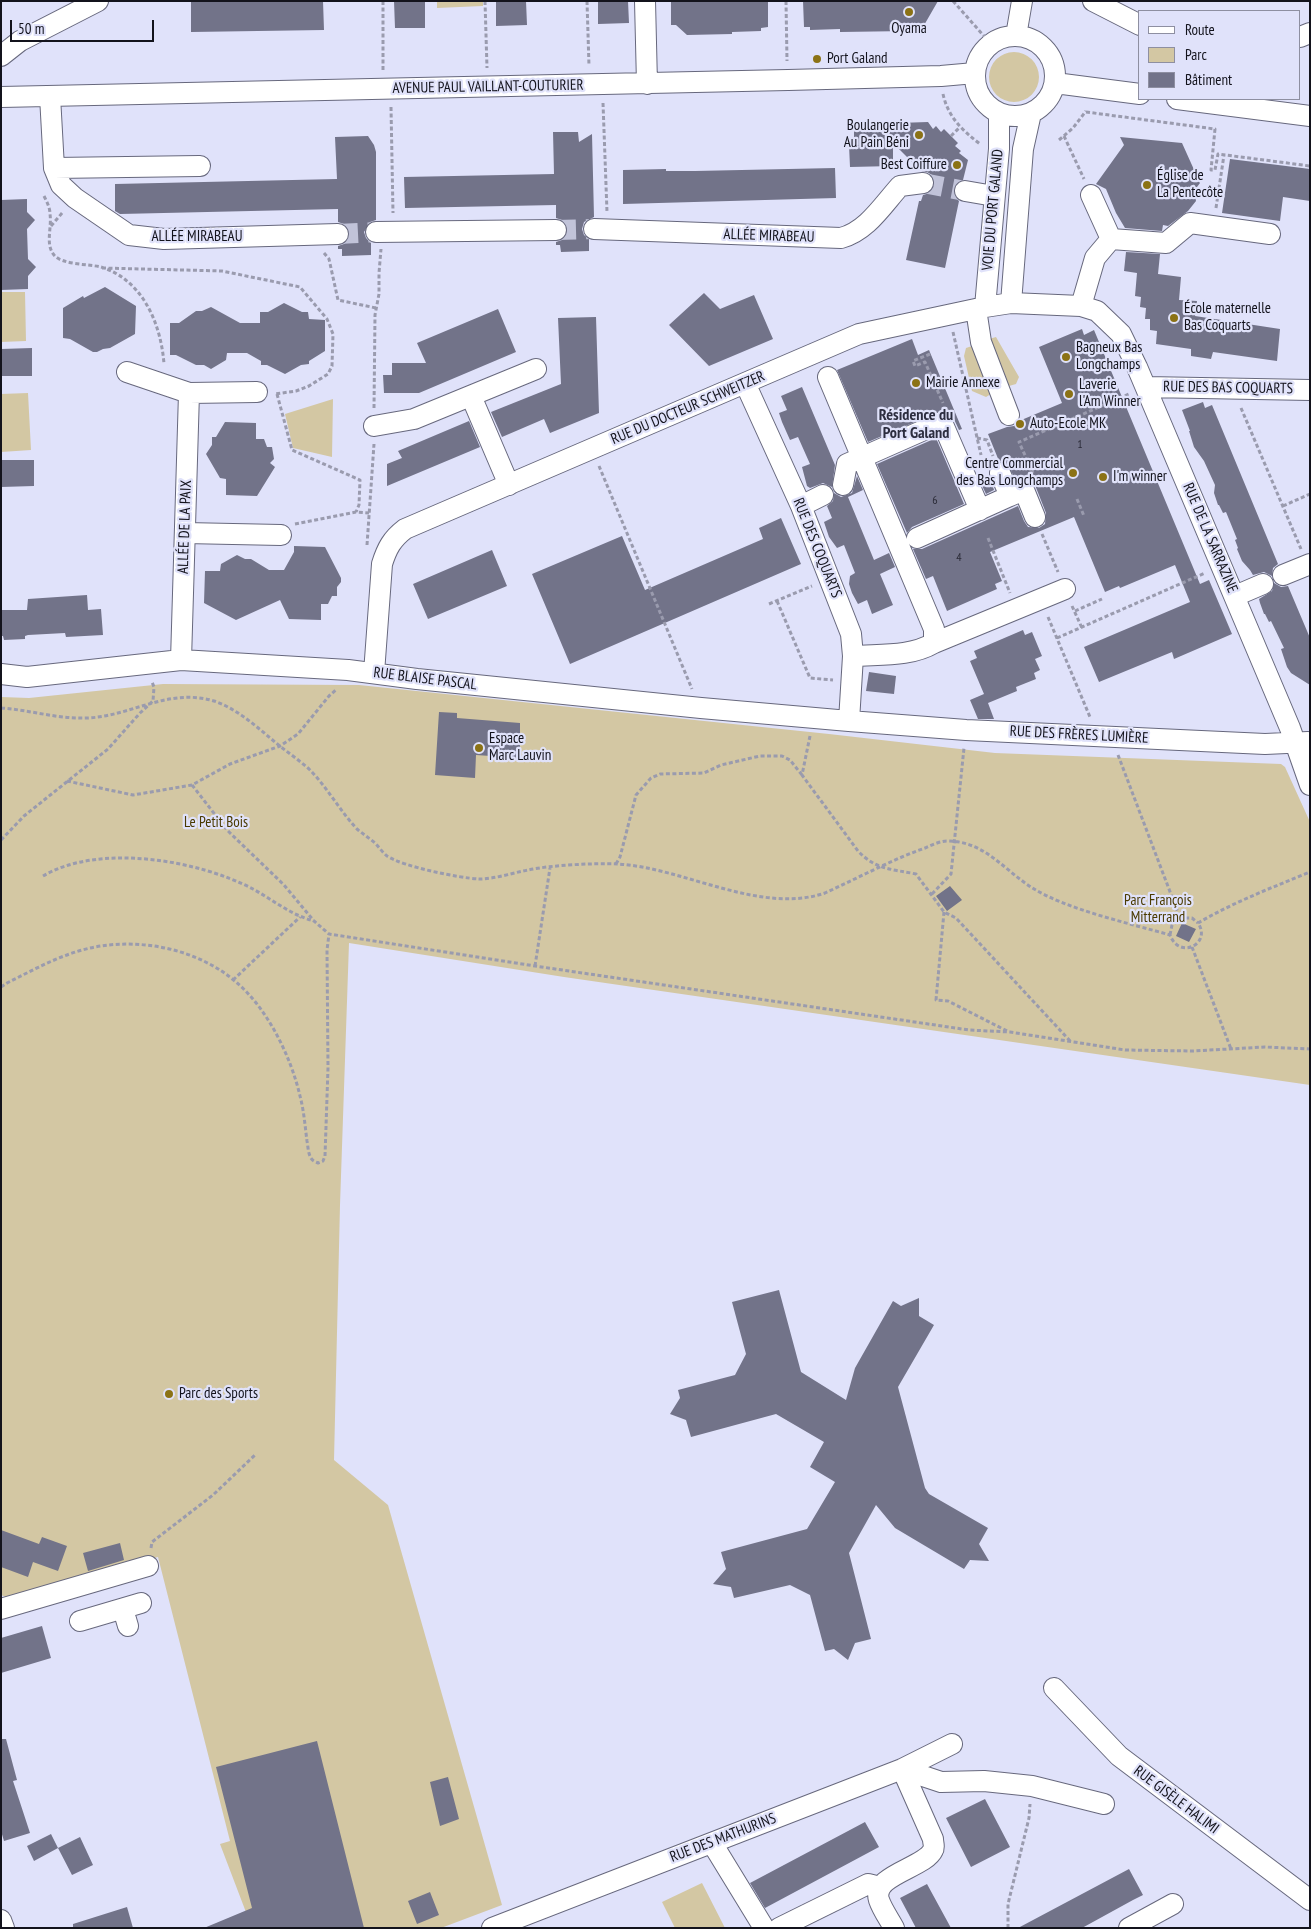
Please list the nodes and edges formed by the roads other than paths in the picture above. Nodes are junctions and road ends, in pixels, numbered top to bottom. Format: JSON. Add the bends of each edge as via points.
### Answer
{"nodes":[{"id":1,"x":98,"y":1,"type":"edge"},
{"id":2,"x":645,"y":1,"type":"edge"},
{"id":3,"x":1022,"y":1,"type":"edge"},
{"id":4,"x":1093,"y":1,"type":"edge"},
{"id":5,"x":1138,"y":24,"type":"edge"},
{"id":6,"x":1016,"y":36,"type":"junction"},
{"id":7,"x":1,"y":56,"type":"edge"},
{"id":8,"x":975,"y":73,"type":"junction"},
{"id":9,"x":1055,"y":82,"type":"junction"},
{"id":10,"x":647,"y":84,"type":"junction"},
{"id":11,"x":1138,"y":94,"type":"edge"},
{"id":12,"x":50,"y":96,"type":"junction"},
{"id":13,"x":1,"y":97,"type":"edge"},
{"id":14,"x":1185,"y":100,"type":"edge"},
{"id":15,"x":999,"y":113,"type":"junction"},
{"id":16,"x":1031,"y":114,"type":"junction"},
{"id":17,"x":1310,"y":116,"type":"edge"},
{"id":18,"x":200,"y":166,"type":"dead end"},
{"id":19,"x":54,"y":168,"type":"junction"},
{"id":20,"x":922,"y":183,"type":"tunnel mouth"},
{"id":21,"x":965,"y":191,"type":"tunnel mouth"},
{"id":22,"x":1091,"y":195,"type":"road end"},
{"id":23,"x":994,"y":196,"type":"junction"},
{"id":24,"x":556,"y":230,"type":"tunnel mouth"},
{"id":25,"x":601,"y":230,"type":"tunnel mouth"},
{"id":26,"x":385,"y":232,"type":"tunnel mouth"},
{"id":27,"x":338,"y":234,"type":"tunnel mouth"},
{"id":28,"x":1270,"y":234,"type":"dead end"},
{"id":29,"x":1111,"y":239,"type":"junction"},
{"id":30,"x":1011,"y":303,"type":"junction"},
{"id":31,"x":1081,"y":306,"type":"junction"},
{"id":32,"x":980,"y":308,"type":"junction"},
{"id":33,"x":1121,"y":334,"type":"joint"},
{"id":34,"x":536,"y":369,"type":"dead end"},
{"id":35,"x":127,"y":372,"type":"dead end"},
{"id":36,"x":828,"y":377,"type":"dead end"},
{"id":37,"x":745,"y":383,"type":"junction"},
{"id":38,"x":1146,"y":387,"type":"junction"},
{"id":39,"x":1310,"y":390,"type":"edge"},
{"id":40,"x":257,"y":392,"type":"road end"},
{"id":41,"x":189,"y":393,"type":"junction"},
{"id":42,"x":471,"y":396,"type":"junction"},
{"id":43,"x":1009,"y":415,"type":"dead end"},
{"id":44,"x":374,"y":426,"type":"road end"},
{"id":45,"x":1000,"y":473,"type":"dead end"},
{"id":46,"x":509,"y":485,"type":"junction"},
{"id":47,"x":843,"y":485,"type":"dead end"},
{"id":48,"x":1017,"y":493,"type":"junction"},
{"id":49,"x":823,"y":495,"type":"dead end"},
{"id":50,"x":800,"y":506,"type":"junction"},
{"id":51,"x":980,"y":510,"type":"junction"},
{"id":52,"x":1039,"y":526,"type":"road end"},
{"id":53,"x":185,"y":533,"type":"junction"},
{"id":54,"x":280,"y":535,"type":"road end"},
{"id":55,"x":917,"y":538,"type":"dead end"},
{"id":56,"x":1308,"y":564,"type":"edge"},
{"id":57,"x":1283,"y":575,"type":"dead end"},
{"id":58,"x":1263,"y":584,"type":"dead end"},
{"id":59,"x":1065,"y":589,"type":"dead end"},
{"id":60,"x":1235,"y":596,"type":"junction"},
{"id":61,"x":934,"y":643,"type":"junction"},
{"id":62,"x":853,"y":656,"type":"junction"},
{"id":63,"x":181,"y":660,"type":"junction"},
{"id":64,"x":374,"y":673,"type":"junction"},
{"id":65,"x":1,"y":674,"type":"edge"},
{"id":66,"x":849,"y":722,"type":"junction"},
{"id":67,"x":1303,"y":743,"type":"edge"},
{"id":68,"x":1310,"y":785,"type":"edge"},
{"id":69,"x":143,"y":1573,"type":"road end"},
{"id":70,"x":1,"y":1609,"type":"edge"},
{"id":71,"x":131,"y":1613,"type":"dead end"},
{"id":72,"x":80,"y":1622,"type":"dead end"},
{"id":73,"x":1054,"y":1688,"type":"dead end"},
{"id":74,"x":952,"y":1744,"type":"dead end"},
{"id":75,"x":902,"y":1769,"type":"junction"},
{"id":76,"x":1104,"y":1804,"type":"dead end"},
{"id":77,"x":712,"y":1842,"type":"junction"},
{"id":78,"x":880,"y":1887,"type":"junction"},
{"id":79,"x":1310,"y":1900,"type":"edge"},
{"id":80,"x":1174,"y":1904,"type":"dead end"},
{"id":81,"x":1,"y":1920,"type":"edge"},
{"id":82,"x":495,"y":1927,"type":"edge"},
{"id":83,"x":4,"y":1928,"type":"edge"},
{"id":84,"x":764,"y":1928,"type":"edge"},
{"id":85,"x":779,"y":1928,"type":"edge"},
{"id":86,"x":894,"y":1928,"type":"edge"},
{"id":87,"x":1130,"y":1928,"type":"edge"}],
"edges":[{"from":1,"to":7,"type":"street","via":[[20,41]]},
{"from":2,"to":10,"type":"street"},
{"from":3,"to":6,"type":"street"},
{"from":4,"to":5,"type":"street"},
{"from":6,"to":8,"type":"street","via":[[991,44],[980,57]]},
{"from":6,"to":9,"type":"street","via":[[1040,44],[1048,53],[1054,64]]},
{"from":8,"to":10,"type":"street","name":"AVENUE PAUL VAILLANT-COUTURIER"},
{"from":8,"to":15,"type":"street","via":[[978,93]]},
{"from":9,"to":11,"type":"street"},
{"from":9,"to":16,"type":"street","via":[[1047,100]]},
{"from":10,"to":12,"type":"street","name":"AVENUE PAUL VAILLANT-COUTURIER"},
{"from":12,"to":13,"type":"street","name":"AVENUE PAUL VAILLANT-COUTURIER"},
{"from":12,"to":19,"type":"street","name":"ALLÉE MIRABEAU"},
{"from":14,"to":17,"type":"street"},
{"from":15,"to":16,"type":"street"},
{"from":15,"to":23,"type":"street","name":"VOIE DU PORT GALAND"},
{"from":16,"to":30,"type":"street","name":"VOIE DU PORT GALAND","via":[[1022,149]]},
{"from":18,"to":19,"type":"street"},
{"from":19,"to":27,"type":"street","name":"ALLÉE MIRABEAU","via":[[61,185],[75,198],[129,235],[164,239]]},
{"from":20,"to":25,"type":"street","name":"ALLÉE MIRABEAU","via":[[900,186],[865,226],[853,235],[841,238]]},
{"from":21,"to":23,"type":"street"},
{"from":22,"to":29,"type":"street"},
{"from":23,"to":32,"type":"street","name":"VOIE DU PORT GALAND"},
{"from":24,"to":26,"type":"street"},
{"from":28,"to":29,"type":"street","via":[[1190,223],[1166,243]]},
{"from":29,"to":31,"type":"street","via":[[1095,258]]},
{"from":30,"to":31,"type":"street","name":"RUE DU DOCTEUR SCHWEITZER"},
{"from":30,"to":32,"type":"street","name":"RUE DU DOCTEUR SCHWEITZER"},
{"from":31,"to":33,"type":"street","name":"RUE DU DOCTEUR SCHWEITZER","via":[[1097,311]]},
{"from":32,"to":37,"type":"street","name":"RUE DU DOCTEUR SCHWEITZER","via":[[859,334]]},
{"from":32,"to":43,"type":"street","name":"VOIE DU PORT GALAND","via":[[981,342]]},
{"from":33,"to":38,"type":"street","name":"RUE DE LA SARRAZINE"},
{"from":34,"to":42,"type":"street"},
{"from":35,"to":41,"type":"street"},
{"from":36,"to":61,"type":"street","via":[[934,629]]},
{"from":37,"to":46,"type":"street","name":"RUE DU DOCTEUR SCHWEITZER"},
{"from":37,"to":50,"type":"street","name":"RUE DES COQUARTS"},
{"from":38,"to":39,"type":"street","name":"RUE DES BAS COQUARTS"},
{"from":38,"to":60,"type":"street","name":"RUE DE LA SARRAZINE"},
{"from":40,"to":41,"type":"street"},
{"from":41,"to":53,"type":"street","name":"ALLÉE DE LA PAIX"},
{"from":42,"to":44,"type":"street","via":[[414,419]]},
{"from":42,"to":46,"type":"street"},
{"from":45,"to":48,"type":"street"},
{"from":46,"to":64,"type":"street","name":"RUE DU DOCTEUR SCHWEITZER","via":[[405,529],[392,539],[382,564]]},
{"from":47,"to":51,"type":"street","via":[[847,464],[942,422]]},
{"from":48,"to":51,"type":"street"},
{"from":48,"to":52,"type":"street"},
{"from":49,"to":50,"type":"street"},
{"from":50,"to":62,"type":"street","name":"RUE DES COQUARTS","via":[[851,634]]},
{"from":51,"to":55,"type":"street"},
{"from":53,"to":54,"type":"street"},
{"from":53,"to":63,"type":"street","name":"ALLÉE DE LA PAIX"},
{"from":56,"to":57,"type":"street"},
{"from":58,"to":60,"type":"street"},
{"from":59,"to":61,"type":"street"},
{"from":60,"to":67,"type":"street","name":"RUE DE LA SARRAZINE"},
{"from":61,"to":62,"type":"street","via":[[921,650],[901,654]]},
{"from":62,"to":66,"type":"street","name":"RUE DES COQUARTS"},
{"from":63,"to":64,"type":"street","name":"RUE BLAISE PASCAL"},
{"from":63,"to":65,"type":"street","name":"RUE BLAISE PASCAL","via":[[28,677]]},
{"from":64,"to":66,"type":"street","name":"RUE BLAISE PASCAL"},
{"from":66,"to":67,"type":"street","name":"RUE DES FRÈRES LUMIÈRE","via":[[1265,744]]},
{"from":67,"to":68,"type":"street","name":"RUE DE LA SARRAZINE"},
{"from":69,"to":70,"type":"street","via":[[72,1594]]},
{"from":71,"to":72,"type":"street"},
{"from":73,"to":79,"type":"street","name":"RUE GISÈLE HALIMI","via":[[1119,1756]]},
{"from":74,"to":75,"type":"street","name":"RUE DES MATHURINS"},
{"from":75,"to":76,"type":"street","via":[[941,1782],[984,1781],[1032,1786]]},
{"from":75,"to":77,"type":"street","name":"RUE DES MATHURINS"},
{"from":75,"to":78,"type":"street","via":[[934,1848],[930,1855],[889,1878]]},
{"from":77,"to":82,"type":"street","name":"RUE DES MATHURINS"},
{"from":77,"to":84,"type":"street"},
{"from":78,"to":85,"type":"street","via":[[868,1884]]},
{"from":78,"to":86,"type":"street","via":[[878,1898]]},
{"from":80,"to":87,"type":"street"},
{"from":81,"to":83,"type":"street"}]}
